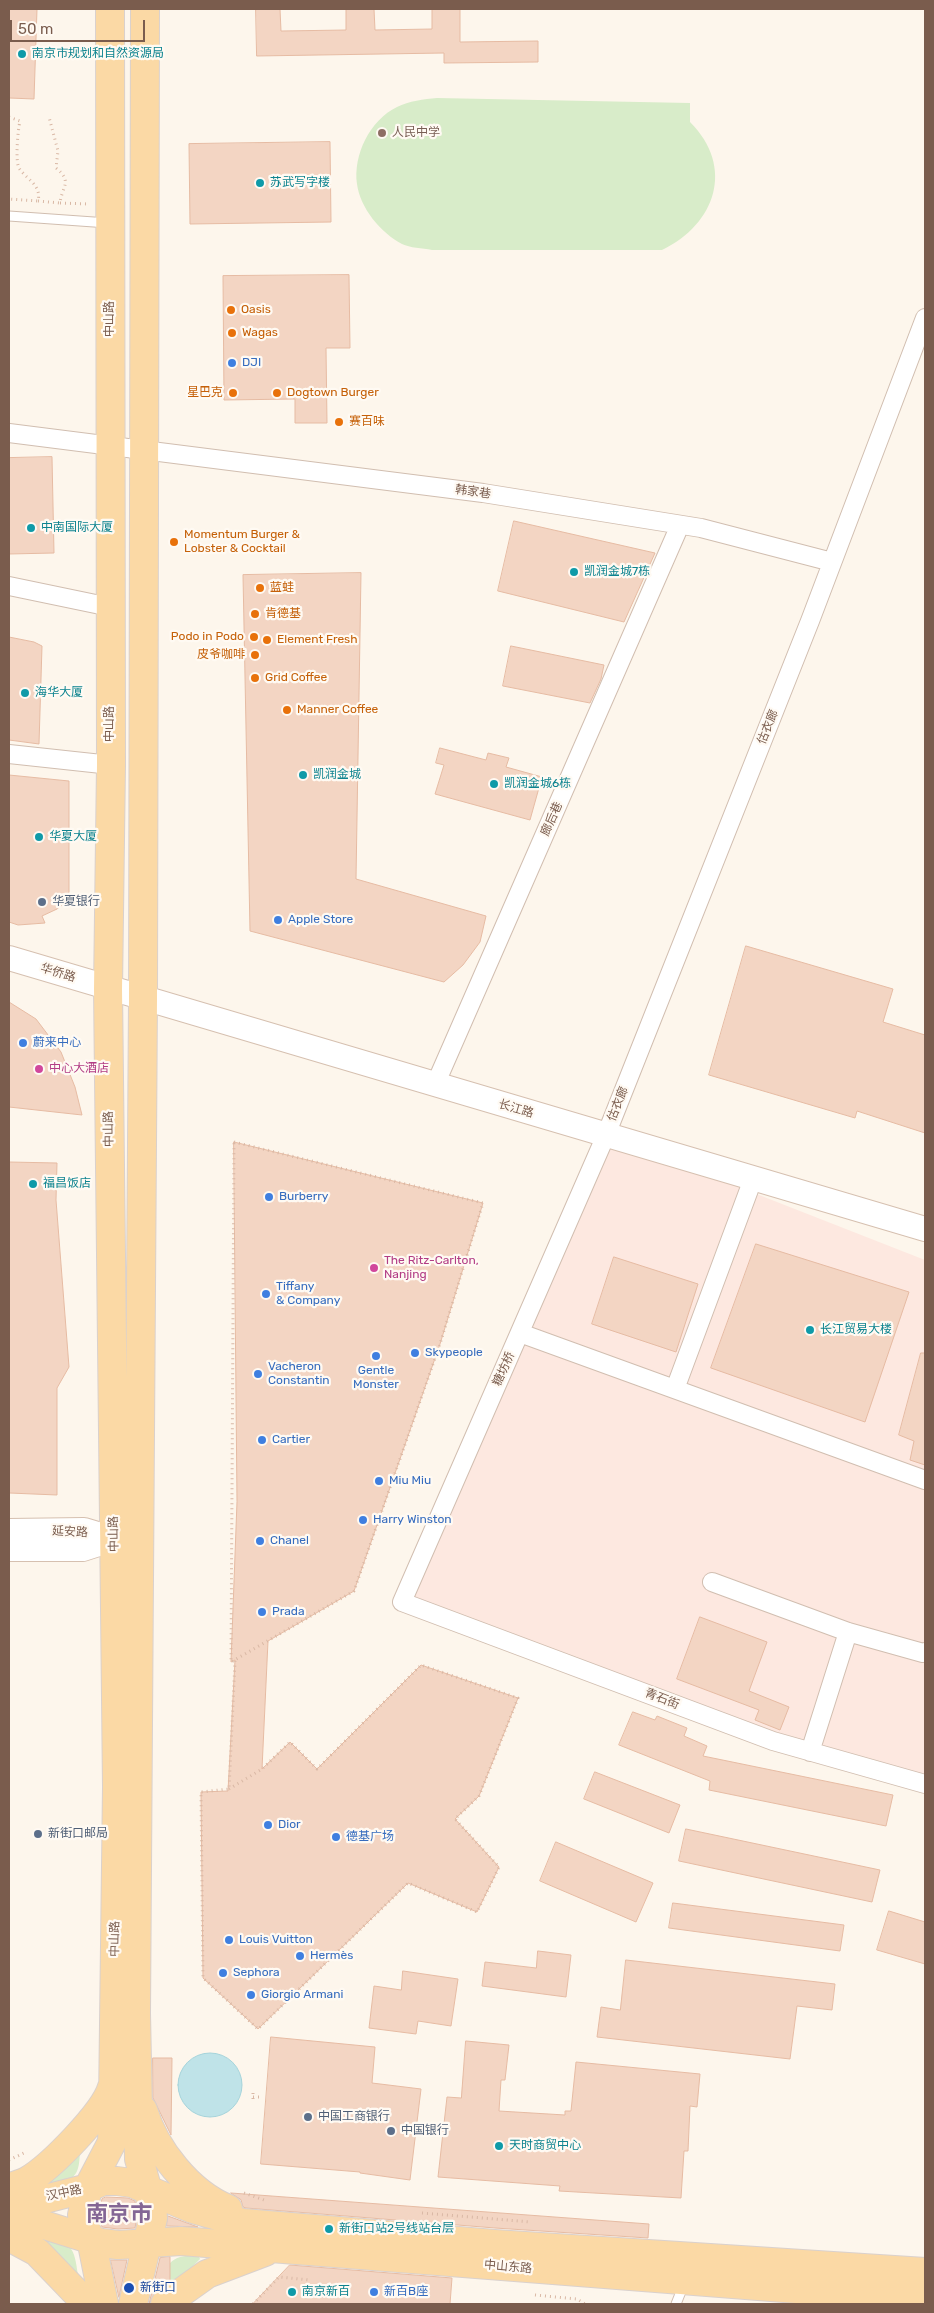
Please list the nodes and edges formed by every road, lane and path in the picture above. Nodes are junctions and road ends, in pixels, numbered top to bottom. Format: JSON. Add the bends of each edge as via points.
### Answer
{"nodes":[{"id":1,"x":110,"y":9,"type":"edge"},
{"id":2,"x":145,"y":16,"type":"edge"},
{"id":3,"x":145,"y":78,"type":"joint"},
{"id":4,"x":145,"y":107,"type":"joint"},
{"id":5,"x":9,"y":116,"type":"edge"},
{"id":6,"x":49,"y":118,"type":"dead end"},
{"id":7,"x":145,"y":146,"type":"joint"},
{"id":8,"x":145,"y":176,"type":"joint"},
{"id":9,"x":9,"y":199,"type":"edge"},
{"id":10,"x":38,"y":201,"type":"junction"},
{"id":11,"x":60,"y":203,"type":"junction"},
{"id":12,"x":111,"y":214,"type":"junction"},
{"id":13,"x":145,"y":215,"type":"joint"},
{"id":14,"x":9,"y":216,"type":"edge"},
{"id":15,"x":145,"y":244,"type":"joint"},
{"id":16,"x":145,"y":274,"type":"joint"},
{"id":17,"x":925,"y":318,"type":"edge"},
{"id":18,"x":9,"y":433,"type":"edge"},
{"id":19,"x":110,"y":447,"type":"junction"},
{"id":20,"x":145,"y":467,"type":"junction"},
{"id":21,"x":680,"y":525,"type":"junction"},
{"id":22,"x":832,"y":562,"type":"junction"},
{"id":23,"x":9,"y":586,"type":"edge"},
{"id":24,"x":110,"y":606,"type":"junction"},
{"id":25,"x":9,"y":754,"type":"edge"},
{"id":26,"x":111,"y":765,"type":"junction"},
{"id":27,"x":9,"y":958,"type":"edge"},
{"id":28,"x":108,"y":988,"type":"junction"},
{"id":29,"x":143,"y":999,"type":"junction"},
{"id":30,"x":435,"y":1085,"type":"junction"},
{"id":31,"x":606,"y":1135,"type":"junction"},
{"id":32,"x":753,"y":1179,"type":"junction"},
{"id":33,"x":925,"y":1229,"type":"edge"},
{"id":34,"x":520,"y":1333,"type":"junction"},
{"id":35,"x":675,"y":1389,"type":"junction"},
{"id":36,"x":925,"y":1480,"type":"edge"},
{"id":37,"x":9,"y":1531,"type":"edge"},
{"id":38,"x":114,"y":1540,"type":"junction"},
{"id":39,"x":9,"y":1549,"type":"edge"},
{"id":40,"x":712,"y":1582,"type":"dead end"},
{"id":41,"x":402,"y":1602,"type":"joint"},
{"id":42,"x":848,"y":1632,"type":"junction"},
{"id":43,"x":925,"y":1652,"type":"edge"},
{"id":44,"x":235,"y":1660,"type":"junction"},
{"id":45,"x":810,"y":1752,"type":"dead end"},
{"id":46,"x":925,"y":1784,"type":"edge"},
{"id":47,"x":229,"y":1789,"type":"junction"},
{"id":48,"x":137,"y":1908,"type":"junction"},
{"id":49,"x":125,"y":2083,"type":"junction"},
{"id":50,"x":253,"y":2097,"type":"dead end"},
{"id":51,"x":263,"y":2097,"type":"dead end"},
{"id":52,"x":28,"y":2150,"type":"dead end"},
{"id":53,"x":9,"y":2160,"type":"edge"},
{"id":54,"x":118,"y":2181,"type":"joint"},
{"id":55,"x":9,"y":2188,"type":"edge"},
{"id":56,"x":88,"y":2188,"type":"junction"},
{"id":57,"x":148,"y":2190,"type":"junction"},
{"id":58,"x":238,"y":2190,"type":"dead end"},
{"id":59,"x":9,"y":2198,"type":"edge"},
{"id":60,"x":418,"y":2213,"type":"dead end"},
{"id":61,"x":538,"y":2222,"type":"dead end"},
{"id":62,"x":9,"y":2223,"type":"edge"},
{"id":63,"x":275,"y":2225,"type":"junction"},
{"id":64,"x":9,"y":2237,"type":"edge"},
{"id":65,"x":91,"y":2240,"type":"junction"},
{"id":66,"x":148,"y":2244,"type":"junction"},
{"id":67,"x":925,"y":2272,"type":"edge"},
{"id":68,"x":309,"y":2280,"type":"dead end"},
{"id":69,"x":681,"y":2293,"type":"edge"},
{"id":70,"x":535,"y":2295,"type":"dead end"},
{"id":71,"x":902,"y":2300,"type":"edge"},
{"id":72,"x":87,"y":2304,"type":"edge"},
{"id":73,"x":104,"y":2304,"type":"edge"},
{"id":74,"x":134,"y":2304,"type":"edge"},
{"id":75,"x":165,"y":2304,"type":"edge"},
{"id":76,"x":253,"y":2304,"type":"edge"},
{"id":77,"x":584,"y":2304,"type":"edge"}],
"edges":[{"from":1,"to":12,"type":"main road","name":"中山路"},
{"from":2,"to":3,"type":"main road"},
{"from":3,"to":4,"type":"lane"},
{"from":4,"to":7,"type":"main road"},
{"from":5,"to":10,"type":"path","via":[[20,120],[18,167],[36,185]]},
{"from":6,"to":11,"type":"path","via":[[58,151],[56,168],[63,174],[66,184]]},
{"from":7,"to":8,"type":"lane"},
{"from":8,"to":13,"type":"main road"},
{"from":9,"to":10,"type":"path"},
{"from":10,"to":11,"type":"path"},
{"from":11,"to":12,"type":"path"},
{"from":12,"to":14,"type":"lane"},
{"from":12,"to":19,"type":"main road","name":"中山路"},
{"from":13,"to":15,"type":"lane"},
{"from":15,"to":16,"type":"main road"},
{"from":16,"to":20,"type":"lane"},
{"from":17,"to":22,"type":"street","name":"估衣廊"},
{"from":18,"to":19,"type":"street","name":"韩家巷"},
{"from":19,"to":20,"type":"street","name":"韩家巷"},
{"from":19,"to":24,"type":"main road","name":"中山路"},
{"from":20,"to":21,"type":"street","name":"韩家巷","via":[[483,493]]},
{"from":20,"to":29,"type":"main road","name":"中山路"},
{"from":20,"to":48,"type":"lane"},
{"from":21,"to":22,"type":"street","name":"韩家巷"},
{"from":21,"to":30,"type":"street","name":"廊后巷"},
{"from":22,"to":31,"type":"street","name":"估衣廊"},
{"from":23,"to":24,"type":"street"},
{"from":24,"to":26,"type":"main road","name":"中山路"},
{"from":25,"to":26,"type":"street"},
{"from":26,"to":28,"type":"main road","name":"中山路"},
{"from":27,"to":28,"type":"main road","name":"华侨路"},
{"from":28,"to":29,"type":"main road","name":"长江路"},
{"from":28,"to":38,"type":"main road","name":"中山路"},
{"from":29,"to":30,"type":"main road","name":"长江路"},
{"from":29,"to":48,"type":"main road","name":"中山路"},
{"from":30,"to":31,"type":"main road","name":"长江路"},
{"from":31,"to":32,"type":"main road","name":"长江路"},
{"from":31,"to":34,"type":"street","name":"糖坊桥"},
{"from":32,"to":33,"type":"main road","name":"长江路"},
{"from":32,"to":35,"type":"street"},
{"from":34,"to":35,"type":"street"},
{"from":34,"to":41,"type":"street","name":"糖坊桥"},
{"from":35,"to":36,"type":"street"},
{"from":37,"to":38,"type":"main road","name":"延安路","via":[[84,1530]]},
{"from":38,"to":39,"type":"main road","name":"延安路","via":[[83,1549]]},
{"from":38,"to":49,"type":"main road","name":"中山路"},
{"from":40,"to":42,"type":"street"},
{"from":41,"to":46,"type":"street","name":"青石街","via":[[772,1741]]},
{"from":42,"to":43,"type":"street"},
{"from":42,"to":45,"type":"street"},
{"from":44,"to":44,"type":"path","via":[[354,1591],[440,1344],[483,1203],[234,1142],[231,1662]]},
{"from":44,"to":47,"type":"path"},
{"from":47,"to":47,"type":"path","via":[[201,1792],[203,1978],[258,2029],[408,1883],[477,1912],[499,1867],[455,1819],[480,1796],[518,1698],[421,1665],[317,1769],[290,1742],[262,1769]]},
{"from":48,"to":49,"type":"lane"},
{"from":49,"to":55,"type":"main road","via":[[110,2095],[55,2158],[26,2181]]},
{"from":49,"to":56,"type":"main road","name":"中山路","via":[[112,2142]]},
{"from":49,"to":57,"type":"lane"},
{"from":49,"to":63,"type":"main road","via":[[140,2103],[151,2133],[174,2167],[213,2203]]},
{"from":50,"to":51,"type":"path"},
{"from":52,"to":53,"type":"path"},
{"from":54,"to":56,"type":"main road","name":"汉中路"},
{"from":54,"to":57,"type":"main road","name":"中山东路"},
{"from":56,"to":59,"type":"main road","name":"汉中路","via":[[45,2199]]},
{"from":56,"to":65,"type":"main road","name":"中山路","via":[[82,2215]]},
{"from":57,"to":63,"type":"main road","name":"中山东路","via":[[218,2217]]},
{"from":57,"to":66,"type":"lane","via":[[152,2205]]},
{"from":58,"to":63,"type":"path"},
{"from":60,"to":61,"type":"path"},
{"from":62,"to":65,"type":"main road","via":[[41,2224]]},
{"from":63,"to":66,"type":"main road","name":"中山东路"},
{"from":63,"to":67,"type":"main road","name":"中山东路","via":[[494,2244]]},
{"from":63,"to":69,"type":"main road","name":"中山东路"},
{"from":63,"to":75,"type":"main road","via":[[225,2266],[206,2274]]},
{"from":64,"to":72,"type":"main road","via":[[37,2252]]},
{"from":65,"to":66,"type":"main road","name":"中山东路","via":[[118,2246]]},
{"from":65,"to":73,"type":"main road","name":"中山路"},
{"from":66,"to":74,"type":"lane"},
{"from":68,"to":76,"type":"path","via":[[279,2277]]},
{"from":69,"to":71,"type":"main road","name":"中山东路"},
{"from":70,"to":77,"type":"path","via":[[577,2299]]}]}
